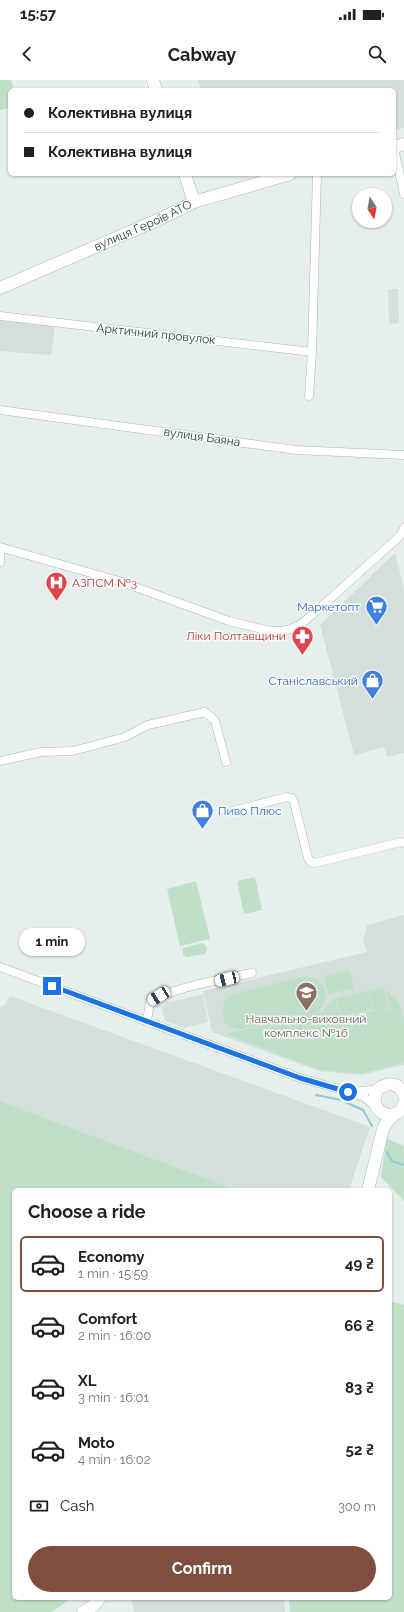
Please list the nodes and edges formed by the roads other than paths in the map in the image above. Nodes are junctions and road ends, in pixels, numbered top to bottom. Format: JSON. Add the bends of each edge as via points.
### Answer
{"nodes":[{"id":1,"x":396,"y":155,"type":"edge"},
{"id":2,"x":186,"y":176,"type":"edge"},
{"id":3,"x":283,"y":176,"type":"edge"},
{"id":4,"x":316,"y":176,"type":"edge"},
{"id":5,"x":402,"y":179,"type":"edge"},
{"id":6,"x":404,"y":194,"type":"edge"},
{"id":7,"x":194,"y":202,"type":"junction"},
{"id":8,"x":0,"y":288,"type":"edge"},
{"id":9,"x":0,"y":316,"type":"edge"},
{"id":10,"x":312,"y":352,"type":"junction"},
{"id":11,"x":309,"y":396,"type":"dead end"},
{"id":12,"x":0,"y":410,"type":"edge"},
{"id":13,"x":404,"y":455,"type":"edge"},
{"id":14,"x":403,"y":532,"type":"edge"},
{"id":15,"x":0,"y":547,"type":"edge"},
{"id":16,"x":0,"y":562,"type":"edge"},
{"id":17,"x":0,"y":761,"type":"edge"},
{"id":18,"x":226,"y":762,"type":"dead end"},
{"id":19,"x":232,"y":812,"type":"dead end"},
{"id":20,"x":404,"y":842,"type":"edge"},
{"id":21,"x":0,"y":968,"type":"edge"},
{"id":22,"x":252,"y":973,"type":"dead end"},
{"id":23,"x":147,"y":1021,"type":"junction"},
{"id":24,"x":400,"y":1084,"type":"edge"},
{"id":25,"x":378,"y":1089,"type":"junction"},
{"id":26,"x":348,"y":1092,"type":"junction"},
{"id":27,"x":404,"y":1095,"type":"edge"},
{"id":28,"x":404,"y":1103,"type":"edge"},
{"id":29,"x":377,"y":1108,"type":"junction"},
{"id":30,"x":396,"y":1113,"type":"junction"},
{"id":31,"x":383,"y":1129,"type":"junction"},
{"id":32,"x":368,"y":1188,"type":"edge"},
{"id":33,"x":98,"y":1600,"type":"edge"},
{"id":34,"x":83,"y":1612,"type":"edge"}],
"edges":[{"from":1,"to":5,"type":"street"},
{"from":2,"to":7,"type":"street"},
{"from":3,"to":7,"type":"street","name":"вулиця Героїв АТО"},
{"from":4,"to":10,"type":"street"},
{"from":5,"to":6,"type":"street"},
{"from":7,"to":8,"type":"street","name":"вулиця Героїв АТО"},
{"from":9,"to":10,"type":"street","name":"Арктичний провулок"},
{"from":10,"to":11,"type":"street"},
{"from":12,"to":13,"type":"street","name":"вулиця Баяна","via":[[296,450]]},
{"from":14,"to":15,"type":"street","via":[[301,624],[281,631],[270,631],[230,621],[118,582]]},
{"from":15,"to":16,"type":"street"},
{"from":17,"to":18,"type":"street","via":[[41,752],[73,751],[125,737],[148,725],[205,712],[215,721]]},
{"from":19,"to":20,"type":"street","via":[[287,797],[292,798],[308,858],[315,863]]},
{"from":21,"to":23,"type":"street"},
{"from":22,"to":23,"type":"street","via":[[159,996],[150,1002]]},
{"from":23,"to":26,"type":"street","via":[[300,1078]]},
{"from":24,"to":25,"type":"street","via":[[386,1084]]},
{"from":24,"to":27,"type":"street"},
{"from":25,"to":26,"type":"street"},
{"from":25,"to":29,"type":"street","via":[[374,1100]]},
{"from":26,"to":29,"type":"street","via":[[364,1097]]},
{"from":28,"to":30,"type":"street"},
{"from":29,"to":30,"type":"street","via":[[387,1114]]},
{"from":29,"to":31,"type":"street"},
{"from":30,"to":31,"type":"street"},
{"from":31,"to":32,"type":"street"},
{"from":33,"to":34,"type":"street"}]}
